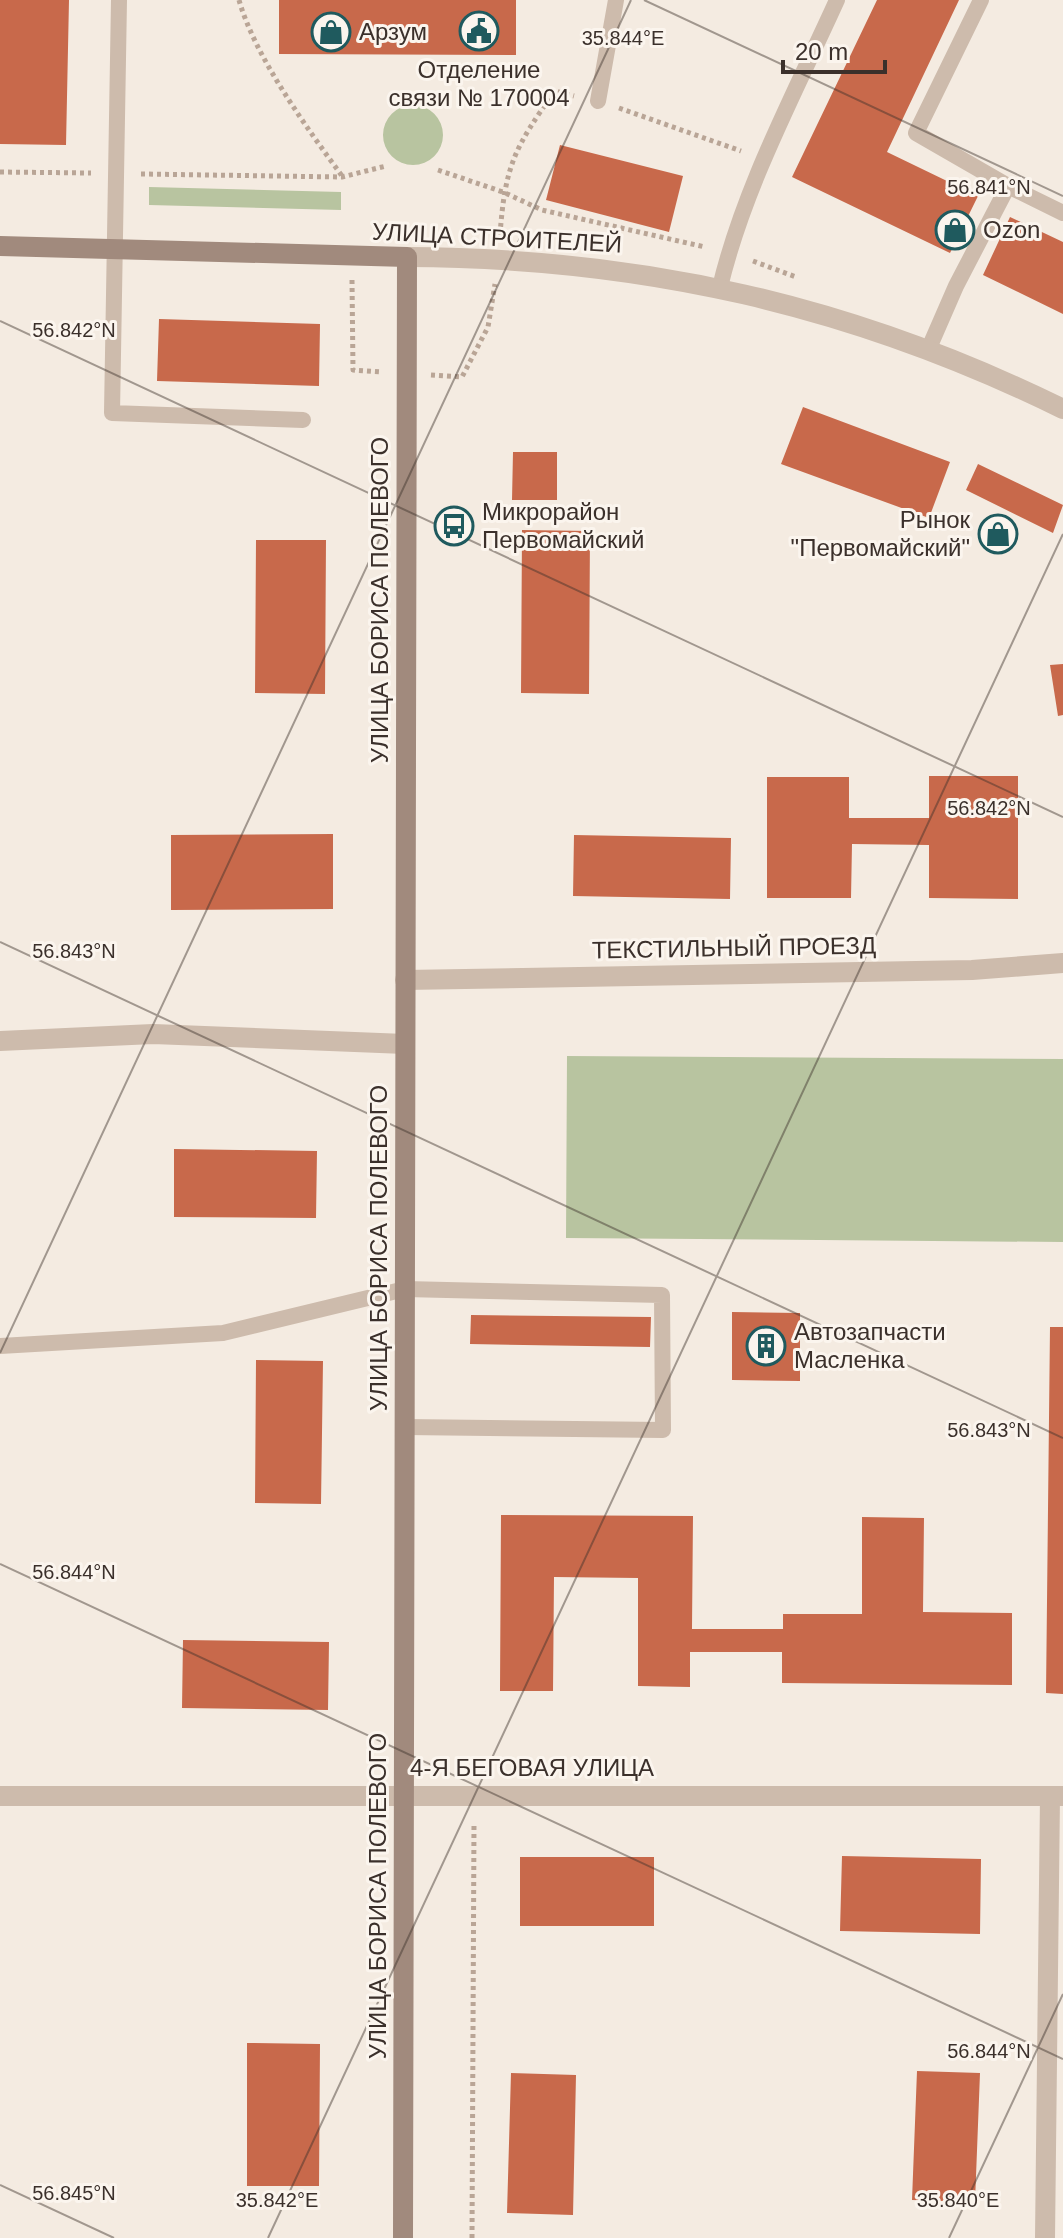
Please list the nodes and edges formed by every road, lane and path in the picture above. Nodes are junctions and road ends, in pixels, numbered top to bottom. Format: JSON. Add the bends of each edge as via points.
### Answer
{"nodes":[{"id":1,"x":119,"y":0,"type":"edge"},
{"id":2,"x":239,"y":0,"type":"edge"},
{"id":3,"x":616,"y":0,"type":"edge"},
{"id":4,"x":837,"y":0,"type":"edge"},
{"id":5,"x":981,"y":0,"type":"edge"},
{"id":6,"x":598,"y":101,"type":"joint"},
{"id":7,"x":765,"y":159,"type":"junction"},
{"id":8,"x":386,"y":166,"type":"dead end"},
{"id":9,"x":0,"y":172,"type":"edge"},
{"id":10,"x":116,"y":173,"type":"junction"},
{"id":11,"x":342,"y":177,"type":"junction"},
{"id":12,"x":1008,"y":186,"type":"junction"},
{"id":13,"x":1063,"y":213,"type":"edge"},
{"id":14,"x":0,"y":246,"type":"edge"},
{"id":15,"x":113,"y":248,"type":"junction"},
{"id":16,"x":407,"y":257,"type":"junction"},
{"id":17,"x":720,"y":287,"type":"junction"},
{"id":18,"x":929,"y":348,"type":"junction"},
{"id":19,"x":1063,"y":409,"type":"edge"},
{"id":20,"x":303,"y":420,"type":"dead end"},
{"id":21,"x":1063,"y":963,"type":"edge"},
{"id":22,"x":405,"y":980,"type":"junction"},
{"id":23,"x":0,"y":1041,"type":"edge"},
{"id":24,"x":405,"y":1044,"type":"junction"},
{"id":25,"x":405,"y":1289,"type":"junction"},
{"id":26,"x":0,"y":1346,"type":"edge"},
{"id":27,"x":405,"y":1427,"type":"junction"},
{"id":28,"x":404,"y":1793,"type":"junction"},
{"id":29,"x":474,"y":1794,"type":"junction"},
{"id":30,"x":0,"y":1796,"type":"edge"},
{"id":31,"x":1056,"y":1796,"type":"edge"},
{"id":32,"x":403,"y":2238,"type":"edge"},
{"id":33,"x":472,"y":2238,"type":"edge"},
{"id":34,"x":1045,"y":2238,"type":"edge"}],
"edges":[{"from":1,"to":10,"type":"lane"},
{"from":2,"to":11,"type":"path","via":[[245,21],[300,116]]},
{"from":3,"to":6,"type":"lane"},
{"from":4,"to":7,"type":"lane"},
{"from":5,"to":12,"type":"lane","via":[[916,133]]},
{"from":6,"to":7,"type":"path"},
{"from":7,"to":17,"type":"lane","via":[[728,252]]},
{"from":8,"to":11,"type":"path"},
{"from":9,"to":10,"type":"path"},
{"from":10,"to":11,"type":"path"},
{"from":10,"to":15,"type":"lane"},
{"from":12,"to":13,"type":"lane"},
{"from":12,"to":18,"type":"lane"},
{"from":14,"to":15,"type":"main road","name":"УЛИЦА СТРОИТЕЛЕЙ"},
{"from":15,"to":16,"type":"main road","name":"УЛИЦА СТРОИТЕЛЕЙ"},
{"from":15,"to":20,"type":"lane","via":[[112,413]]},
{"from":16,"to":17,"type":"street","name":"УЛИЦА СТРОИТЕЛЕЙ","via":[[572,264]]},
{"from":16,"to":22,"type":"main road","name":"УЛИЦА БОРИСА ПОЛЕВОГО"},
{"from":17,"to":18,"type":"street","name":"УЛИЦА СТРОИТЕЛЕЙ","via":[[791,303]]},
{"from":18,"to":19,"type":"street","name":"УЛИЦА СТРОИТЕЛЕЙ"},
{"from":21,"to":22,"type":"street","name":"ТЕКСТИЛЬНЫЙ ПРОЕЗД","via":[[972,970]]},
{"from":22,"to":24,"type":"main road","name":"УЛИЦА БОРИСА ПОЛЕВОГО"},
{"from":23,"to":24,"type":"street","via":[[153,1034]]},
{"from":24,"to":25,"type":"main road","name":"УЛИЦА БОРИСА ПОЛЕВОГО"},
{"from":25,"to":26,"type":"lane","via":[[223,1333]]},
{"from":25,"to":27,"type":"main road","name":"УЛИЦА БОРИСА ПОЛЕВОГО"},
{"from":25,"to":27,"type":"lane","via":[[662,1295],[663,1430]]},
{"from":27,"to":28,"type":"main road","name":"УЛИЦА БОРИСА ПОЛЕВОГО"},
{"from":28,"to":29,"type":"street","name":"4-Я БЕГОВАЯ УЛИЦА"},
{"from":28,"to":30,"type":"street","name":"4-Я БЕГОВАЯ УЛИЦА"},
{"from":28,"to":32,"type":"main road","name":"УЛИЦА БОРИСА ПОЛЕВОГО"},
{"from":29,"to":31,"type":"street","name":"4-Я БЕГОВАЯ УЛИЦА"},
{"from":29,"to":33,"type":"path"},
{"from":31,"to":34,"type":"street"}]}
